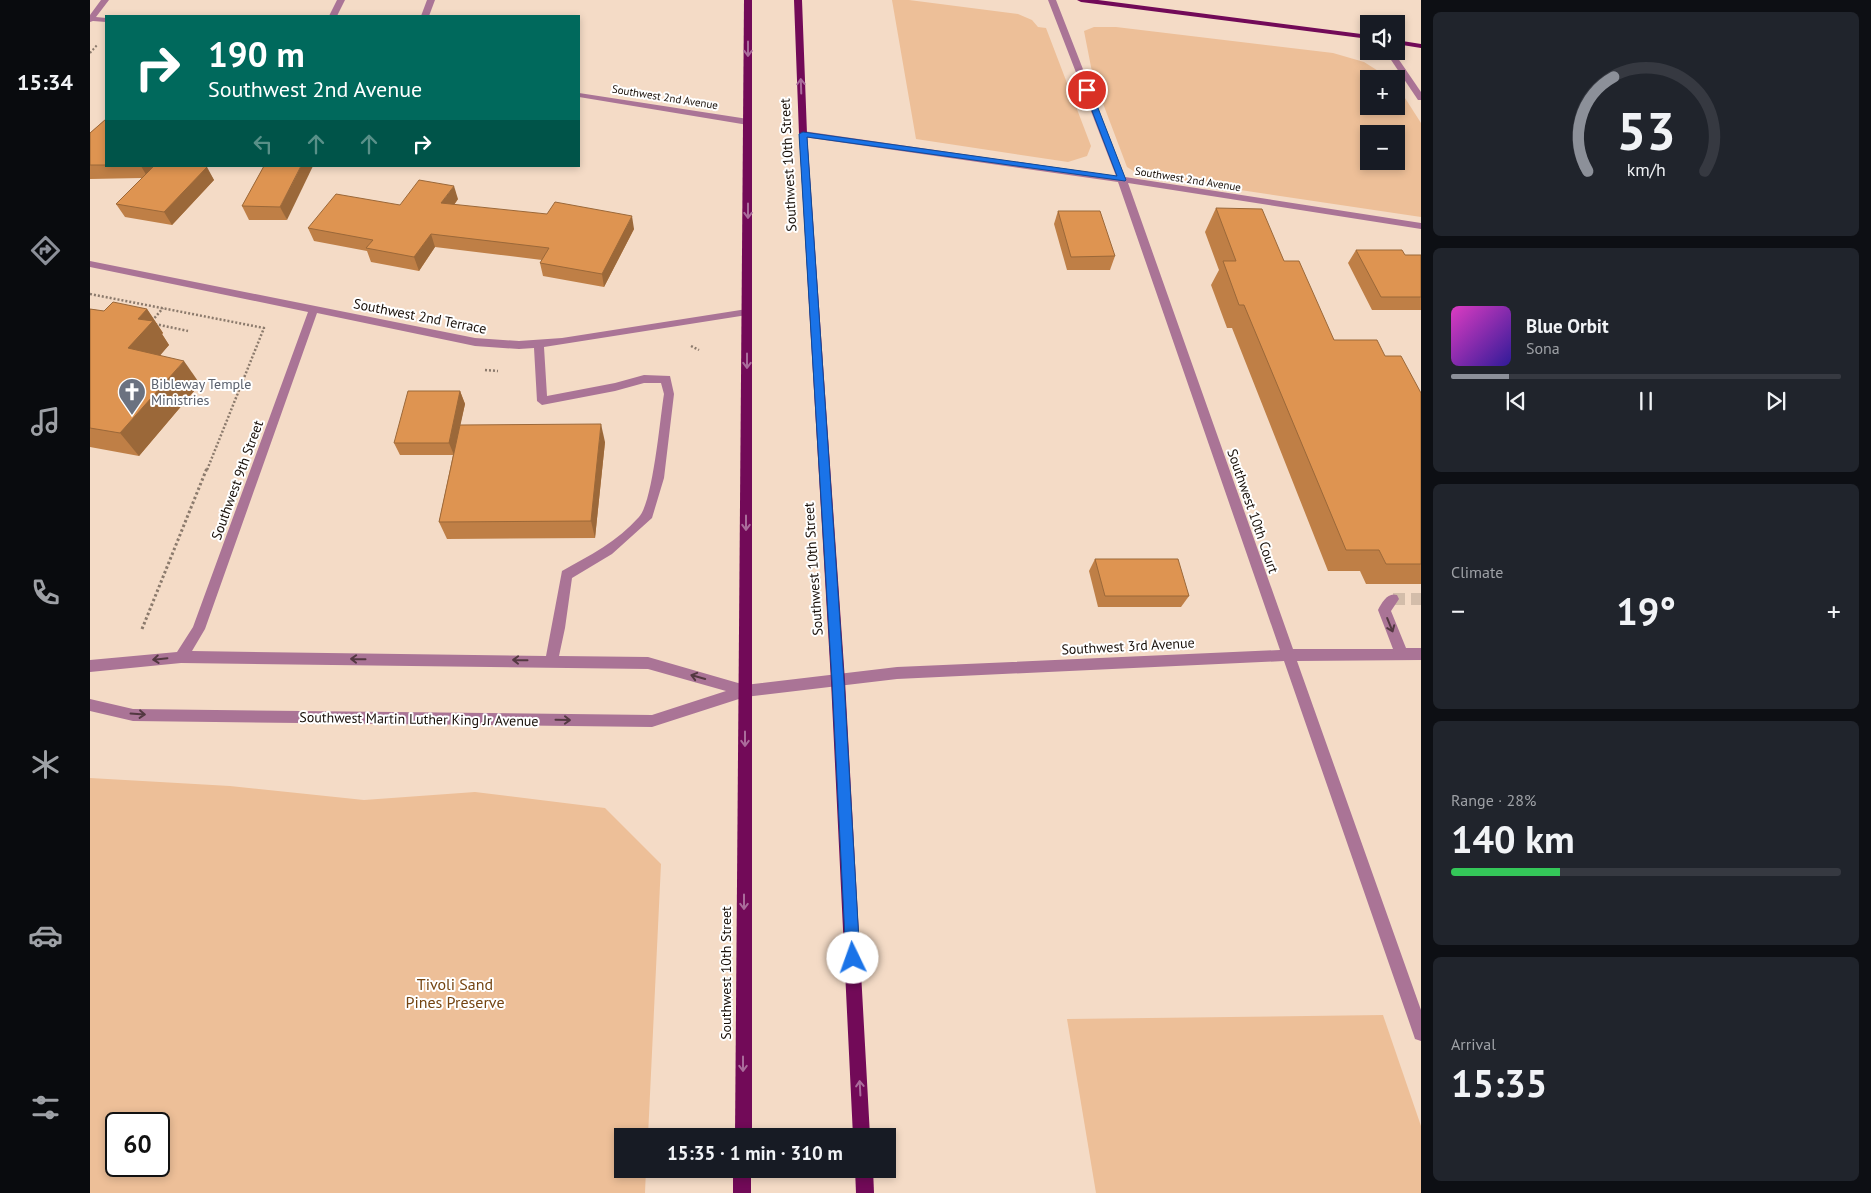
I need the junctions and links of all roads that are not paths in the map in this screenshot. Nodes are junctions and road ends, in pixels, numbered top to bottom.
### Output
1 (105, 0) edge
2 (341, 0) edge
3 (431, 0) edge
4 (748, 0) edge
5 (798, 0) edge
6 (1052, 0) edge
7 (1080, 0) edge
8 (334, 15) edge
9 (425, 15) edge
10 (91, 19) edge
11 (105, 20) edge
12 (1360, 37) edge
13 (1405, 42) edge
14 (1421, 44) edge
15 (1395, 60) edge
16 (580, 95) edge
17 (1421, 98) edge
18 (748, 122) junction
19 (803, 134) junction
20 (1122, 180) junction
21 (1421, 226) edge
22 (90, 264) edge
23 (314, 309) junction
24 (747, 312) junction
25 (539, 344) junction
26 (1393, 599) edge
27 (1402, 654) junction
28 (1421, 654) edge
29 (1287, 655) junction
30 (181, 657) junction
31 (552, 660) junction
32 (90, 666) edge
33 (838, 681) junction
34 (745, 691) junction
35 (90, 705) edge
36 (1421, 1033) edge
37 (743, 1128) edge
38 (862, 1128) edge
39 (742, 1178) edge
40 (864, 1178) edge
41 (742, 1193) edge
42 (865, 1193) edge

1 - 10 street
2 - 8 street
3 - 9 street
4 -> 18 main road, Southwest 10th Street
19 -> 5 main road, Southwest 10th Street
6 - 20 street, Southwest 10th Court
7 - 12 main road
10 - 11 street
13 - 14 main road
15 - 17 street
16 - 18 street, Southwest 2nd Avenue
18 -> 24 main road, Southwest 10th Street
19 - 20 street, Southwest 2nd Avenue
19 - 33 main road, Southwest 10th Street
20 - 21 street, Southwest 2nd Avenue
20 - 29 street, Southwest 10th Court
22 - 23 street, Southwest 2nd Terrace
23 - 25 street, Southwest 2nd Terrace
23 - 30 street, Southwest 9th Street
24 - 25 street, Southwest 2nd Terrace
24 -> 34 main road, Southwest 10th Street
25 - 31 street
26 -> 27 street
27 - 28 street, Southwest 3rd Avenue
27 - 29 street, Southwest 3rd Avenue
29 - 33 street, Southwest 3rd Avenue
29 - 36 street, Southwest 10th Court
31 -> 30 street, Southwest Martin Luther King Jr Avenue
30 -> 32 street, Southwest Martin Luther King Jr Avenue
34 -> 31 street, Southwest Martin Luther King Jr Avenue
33 - 34 street, Southwest Martin Luther King Jr Avenue
38 -> 33 main road, Southwest 10th Street
35 -> 34 street, Southwest Martin Luther King Jr Avenue
34 -> 37 main road, Southwest 10th Street
39 - 41 main road
40 - 42 main road

